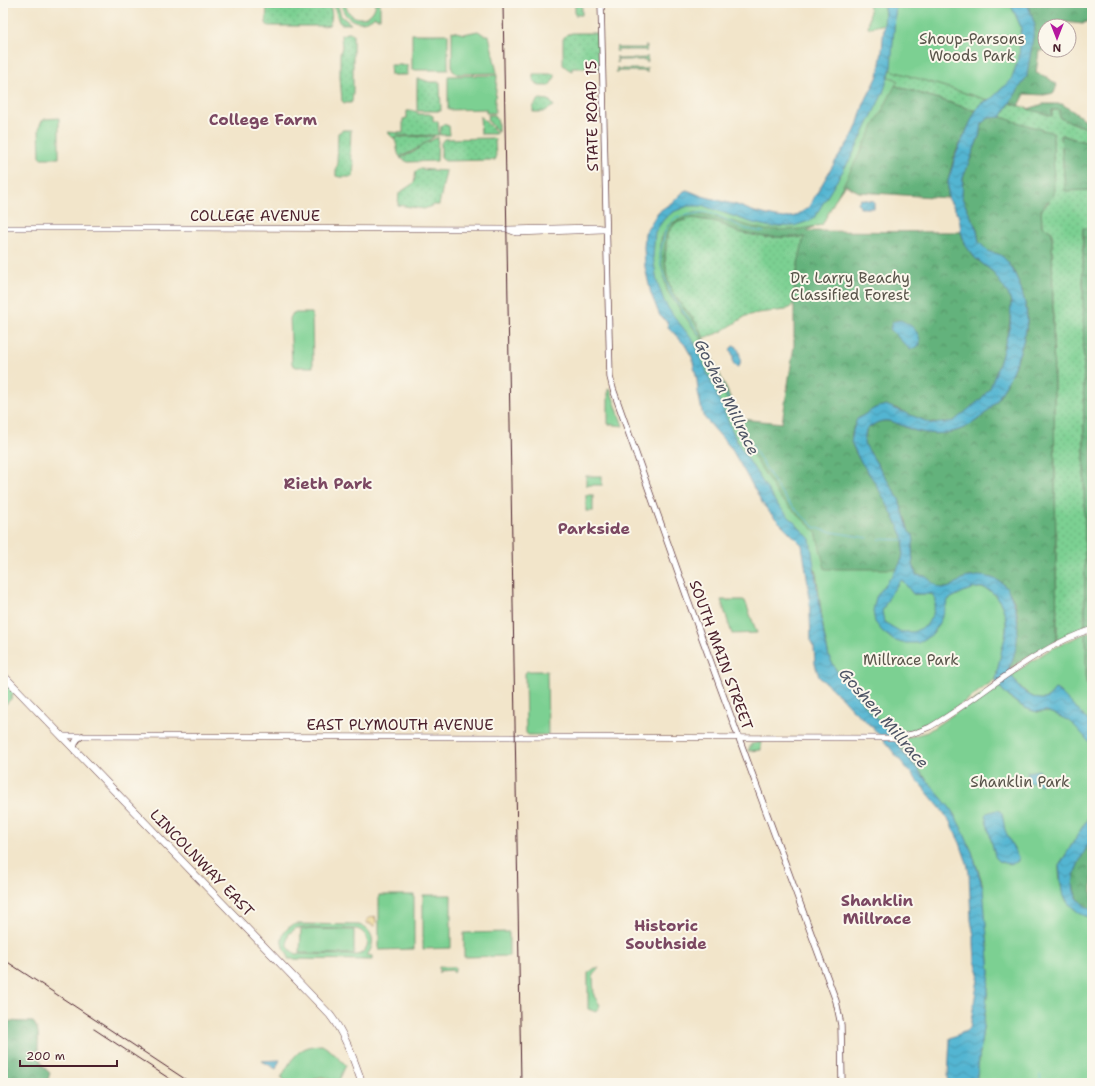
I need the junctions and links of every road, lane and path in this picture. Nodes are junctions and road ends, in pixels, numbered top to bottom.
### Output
1 (602, 3) edge
2 (3, 228) edge
3 (606, 229) junction
4 (1092, 629) edge
5 (3, 675) edge
6 (61, 736) junction
7 (82, 736) junction
8 (738, 738) junction
9 (76, 751) junction
10 (362, 1083) edge
11 (842, 1083) edge

1 - 3 main road, STATE ROAD 15
2 - 3 main road, COLLEGE AVENUE
3 - 8 main road, SOUTH MAIN STREET
4 - 8 main road, EAST PLYMOUTH AVENUE
5 - 6 highway, LINCOLNWAY EAST
6 - 7 main road, EAST PLYMOUTH AVENUE
6 - 9 highway, LINCOLNWAY EAST
7 - 8 main road, EAST PLYMOUTH AVENUE
7 - 9 main road
8 - 11 main road, SOUTH MAIN STREET
9 - 10 highway, LINCOLNWAY EAST

